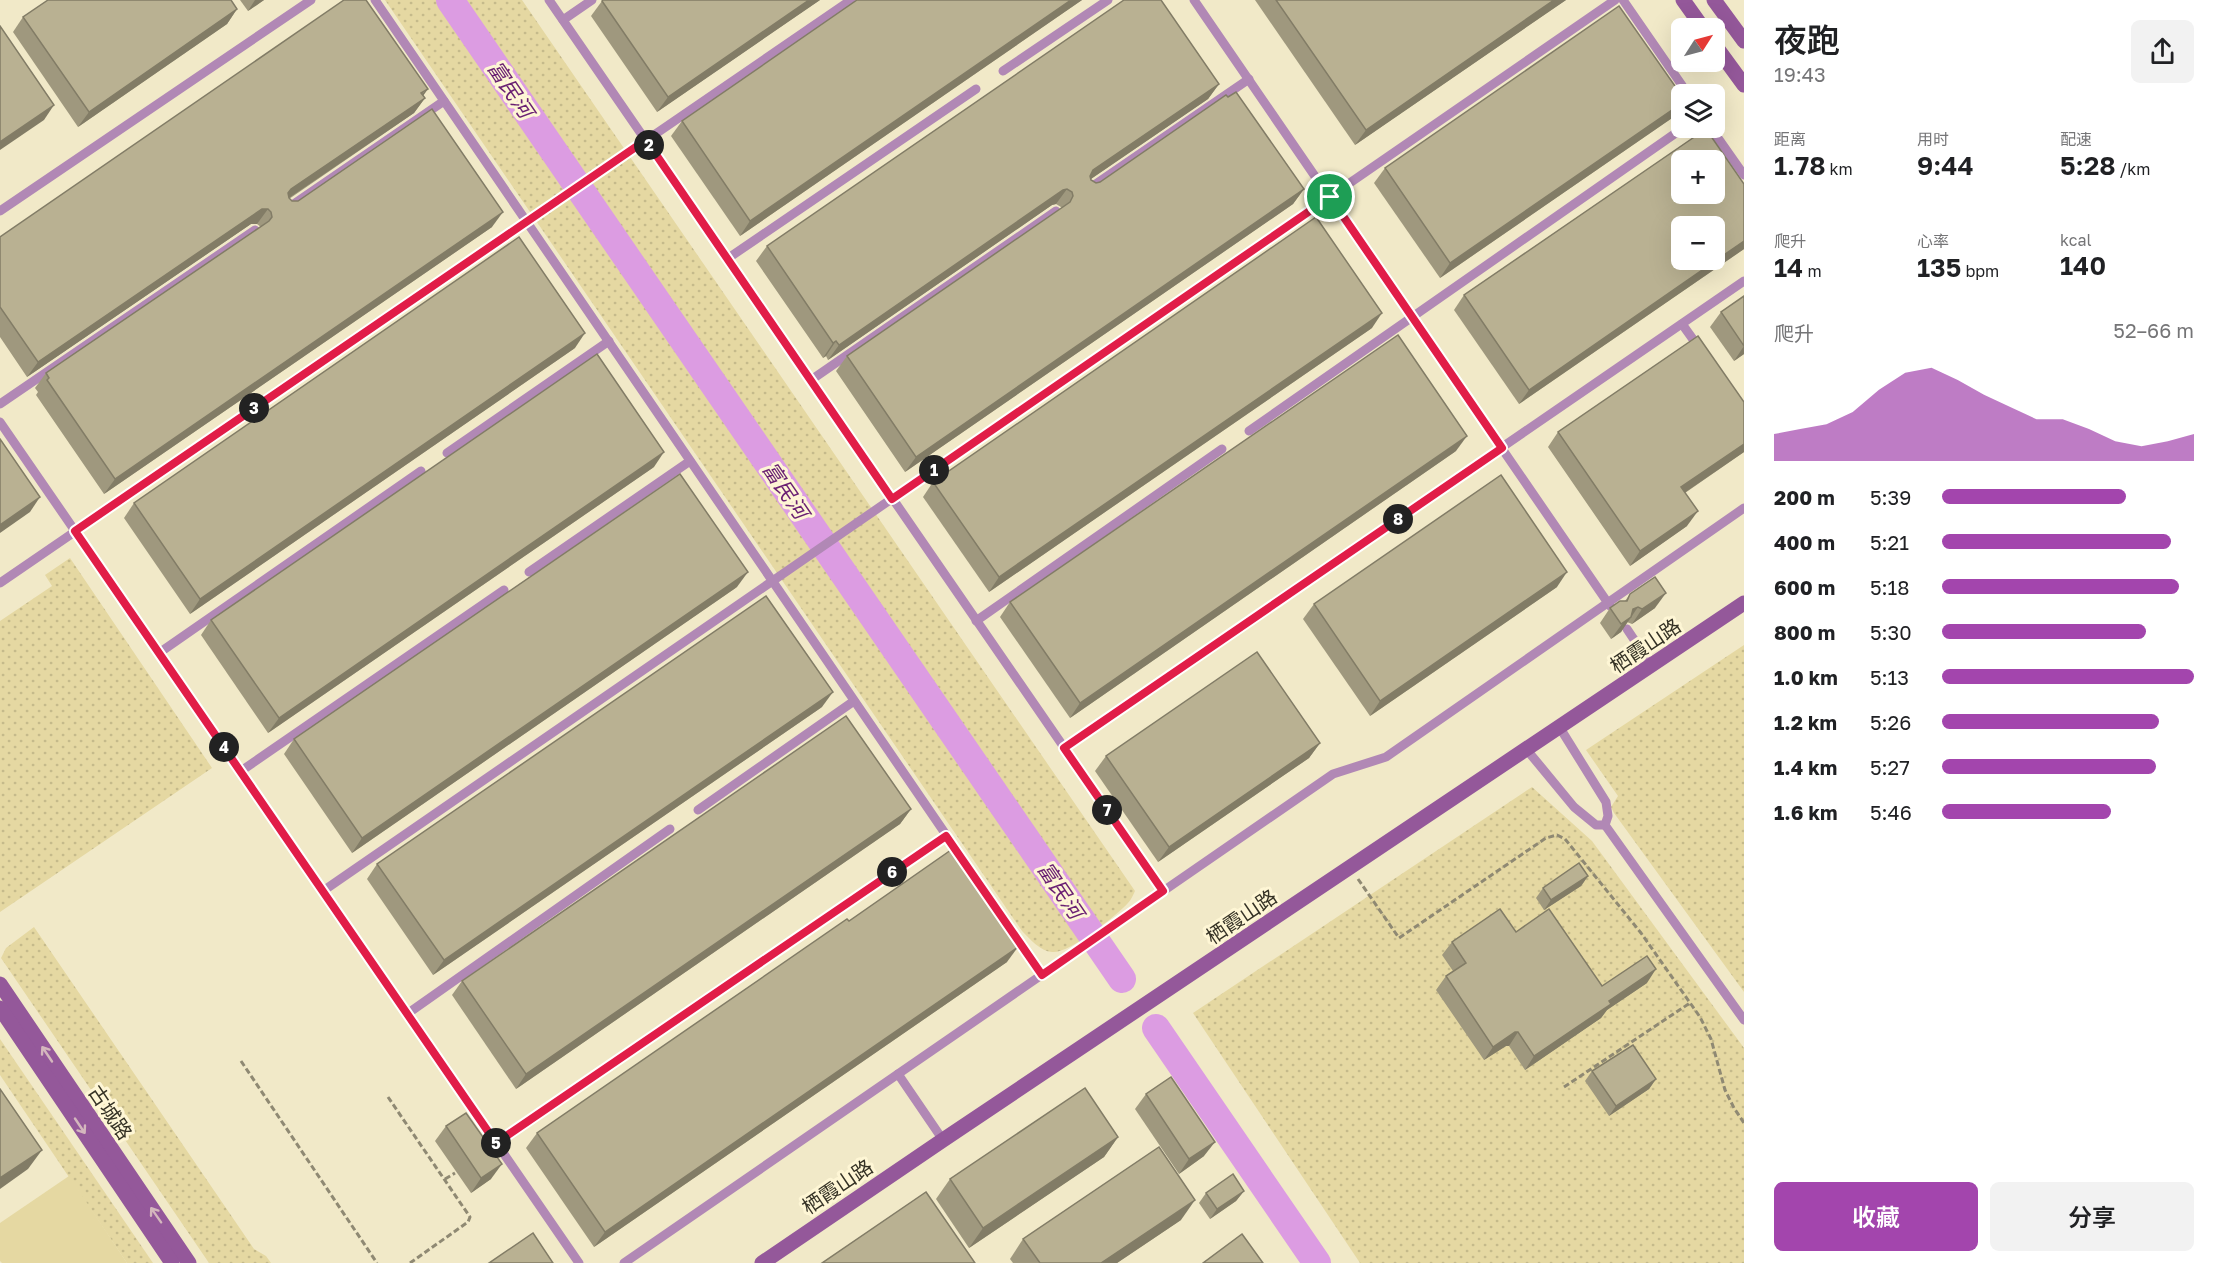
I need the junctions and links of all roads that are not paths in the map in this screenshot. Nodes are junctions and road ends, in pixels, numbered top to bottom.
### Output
1 (311, 0) edge
2 (375, 0) edge
3 (549, 0) edge
4 (592, 0) edge
5 (851, 0) edge
6 (1108, 0) edge
7 (1194, 0) edge
8 (1615, 0) edge
9 (1623, 0) edge
10 (1683, 0) edge
11 (1714, 0) edge
12 (1696, 18) edge
13 (563, 20) junction
14 (1744, 41) edge
15 (1725, 59) edge
16 (1003, 71) dead end
17 (1249, 79) junction
18 (1681, 84) edge
19 (1744, 86) edge
20 (976, 89) dead end
21 (444, 101) junction
22 (1671, 136) edge
23 (1718, 138) edge
24 (646, 140) junction
25 (1744, 175) edge
26 (1086, 191) edge
27 (1330, 197) junction
28 (284, 210) edge
29 (0, 211) edge
30 (1056, 211) edge
31 (527, 222) junction
32 (255, 230) edge
33 (727, 259) junction
34 (1744, 281) edge
35 (1412, 317) junction
36 (1682, 324) junction
37 (609, 341) junction
38 (1703, 353) edge
39 (810, 380) junction
40 (0, 404) edge
41 (0, 422) edge
42 (1249, 430) dead end
43 (1502, 448) junction
44 (1222, 449) dead end
45 (447, 453) dead end
46 (690, 461) junction
47 (421, 471) dead end
48 (892, 499) junction
49 (1744, 508) edge
50 (75, 531) junction
51 (529, 572) dead end
52 (773, 581) junction
53 (0, 583) edge
54 (504, 590) dead end
55 (1744, 603) edge
56 (1610, 606) junction
57 (976, 621) junction
58 (1627, 630) edge
59 (159, 653) junction
60 (1651, 665) junction
61 (854, 700) junction
62 (1560, 728) junction
63 (1064, 748) junction
64 (1527, 750) junction
65 (241, 771) junction
66 (698, 810) dead end
67 (1605, 825) junction
68 (670, 830) dead end
69 (946, 836) junction
70 (323, 891) junction
71 (1163, 891) junction
72 (1042, 975) junction
73 (0, 984) edge
74 (0, 1008) edge
75 (407, 1014) junction
76 (1744, 1020) edge
77 (898, 1074) junction
78 (943, 1140) junction
79 (496, 1143) junction
80 (172, 1263) edge
81 (189, 1263) edge
82 (579, 1263) edge
83 (624, 1263) edge
84 (762, 1263) edge

1 - 29 lane
2 - 21 lane
3 - 13 lane
4 - 13 lane
5 - 24 lane
6 - 16 lane
7 - 17 lane
8 - 27 lane
9 - 18 lane
10 - 12 street
11 - 14 street
13 - 24 lane
15 - 19 street
17 - 26 lane
17 - 27 lane
20 - 33 lane
21 - 28 lane
21 - 31 lane
22 - 35 lane
23 - 25 lane
24 - 31 lane
24 - 33 lane
27 - 35 lane
27 - 48 lane
30 - 39 lane
31 - 37 lane
31 - 50 lane
32 - 40 lane
33 - 39 lane
34 - 36 lane
35 - 42 lane
35 - 43 lane
36 - 38 lane
36 - 43 lane
37 - 45 lane
37 - 46 lane
39 - 48 lane
41 - 50 lane
43 - 56 lane
43 - 63 lane
44 - 57 lane
46 - 51 lane
46 - 52 lane
47 - 59 lane
48 - 52 lane
48 - 57 lane
49 - 56 lane
50 - 53 lane
50 - 59 lane
52 - 61 lane
52 - 70 lane
54 - 65 lane
55 - 60 street, 栖霞山路
56 - 71 lane
57 - 63 lane
58 - 60 lane
59 - 65 lane
60 - 62 street, 栖霞山路
61 - 66 lane
61 - 69 lane
62 - 64 street, 栖霞山路
62 - 67 lane
63 - 71 lane
64 - 67 lane
64 - 78 street, 栖霞山路
65 - 70 lane
67 - 76 lane
68 - 75 lane
69 - 72 lane
69 - 79 lane
70 - 75 lane
71 - 72 lane
72 - 77 lane
81 -> 73 street, 古城路
74 -> 80 street, 古城路
75 - 79 lane
77 - 78 lane
77 - 83 lane
78 - 84 street, 栖霞山路
79 - 82 lane

